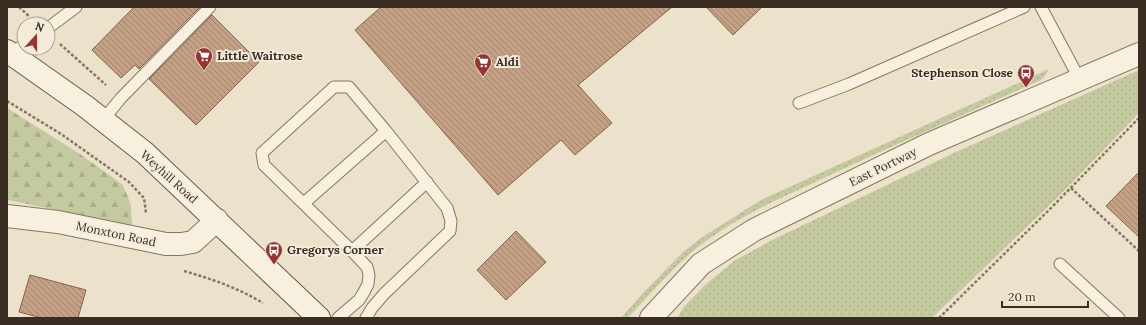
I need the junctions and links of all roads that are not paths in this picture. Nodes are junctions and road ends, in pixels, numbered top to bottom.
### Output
1 (76, 7) edge
2 (210, 7) edge
3 (1024, 7) edge
4 (1041, 7) edge
5 (56, 22) edge
6 (14, 50) edge
7 (1139, 54) edge
8 (1080, 80) junction
9 (799, 103) dead end
10 (103, 120) junction
11 (386, 131) junction
12 (426, 182) junction
13 (304, 203) junction
14 (7, 216) edge
15 (217, 220) junction
16 (352, 251) junction
17 (1060, 264) dead end
18 (319, 318) edge
19 (338, 318) edge
20 (366, 318) edge
21 (651, 318) edge
22 (1118, 318) edge

1 - 5 lane
2 - 10 lane
3 - 9 lane
4 - 8 lane
6 - 10 street, Weyhill Road
7 - 8 street, East Portway
8 - 21 street, East Portway
10 - 15 street, Weyhill Road
11 - 12 lane
11 - 13 lane
11 - 13 lane
12 - 16 lane
12 - 20 lane
13 - 16 lane
14 - 15 street, Monxton Road
15 - 18 street, Weyhill Road
16 - 19 lane
17 - 22 lane

